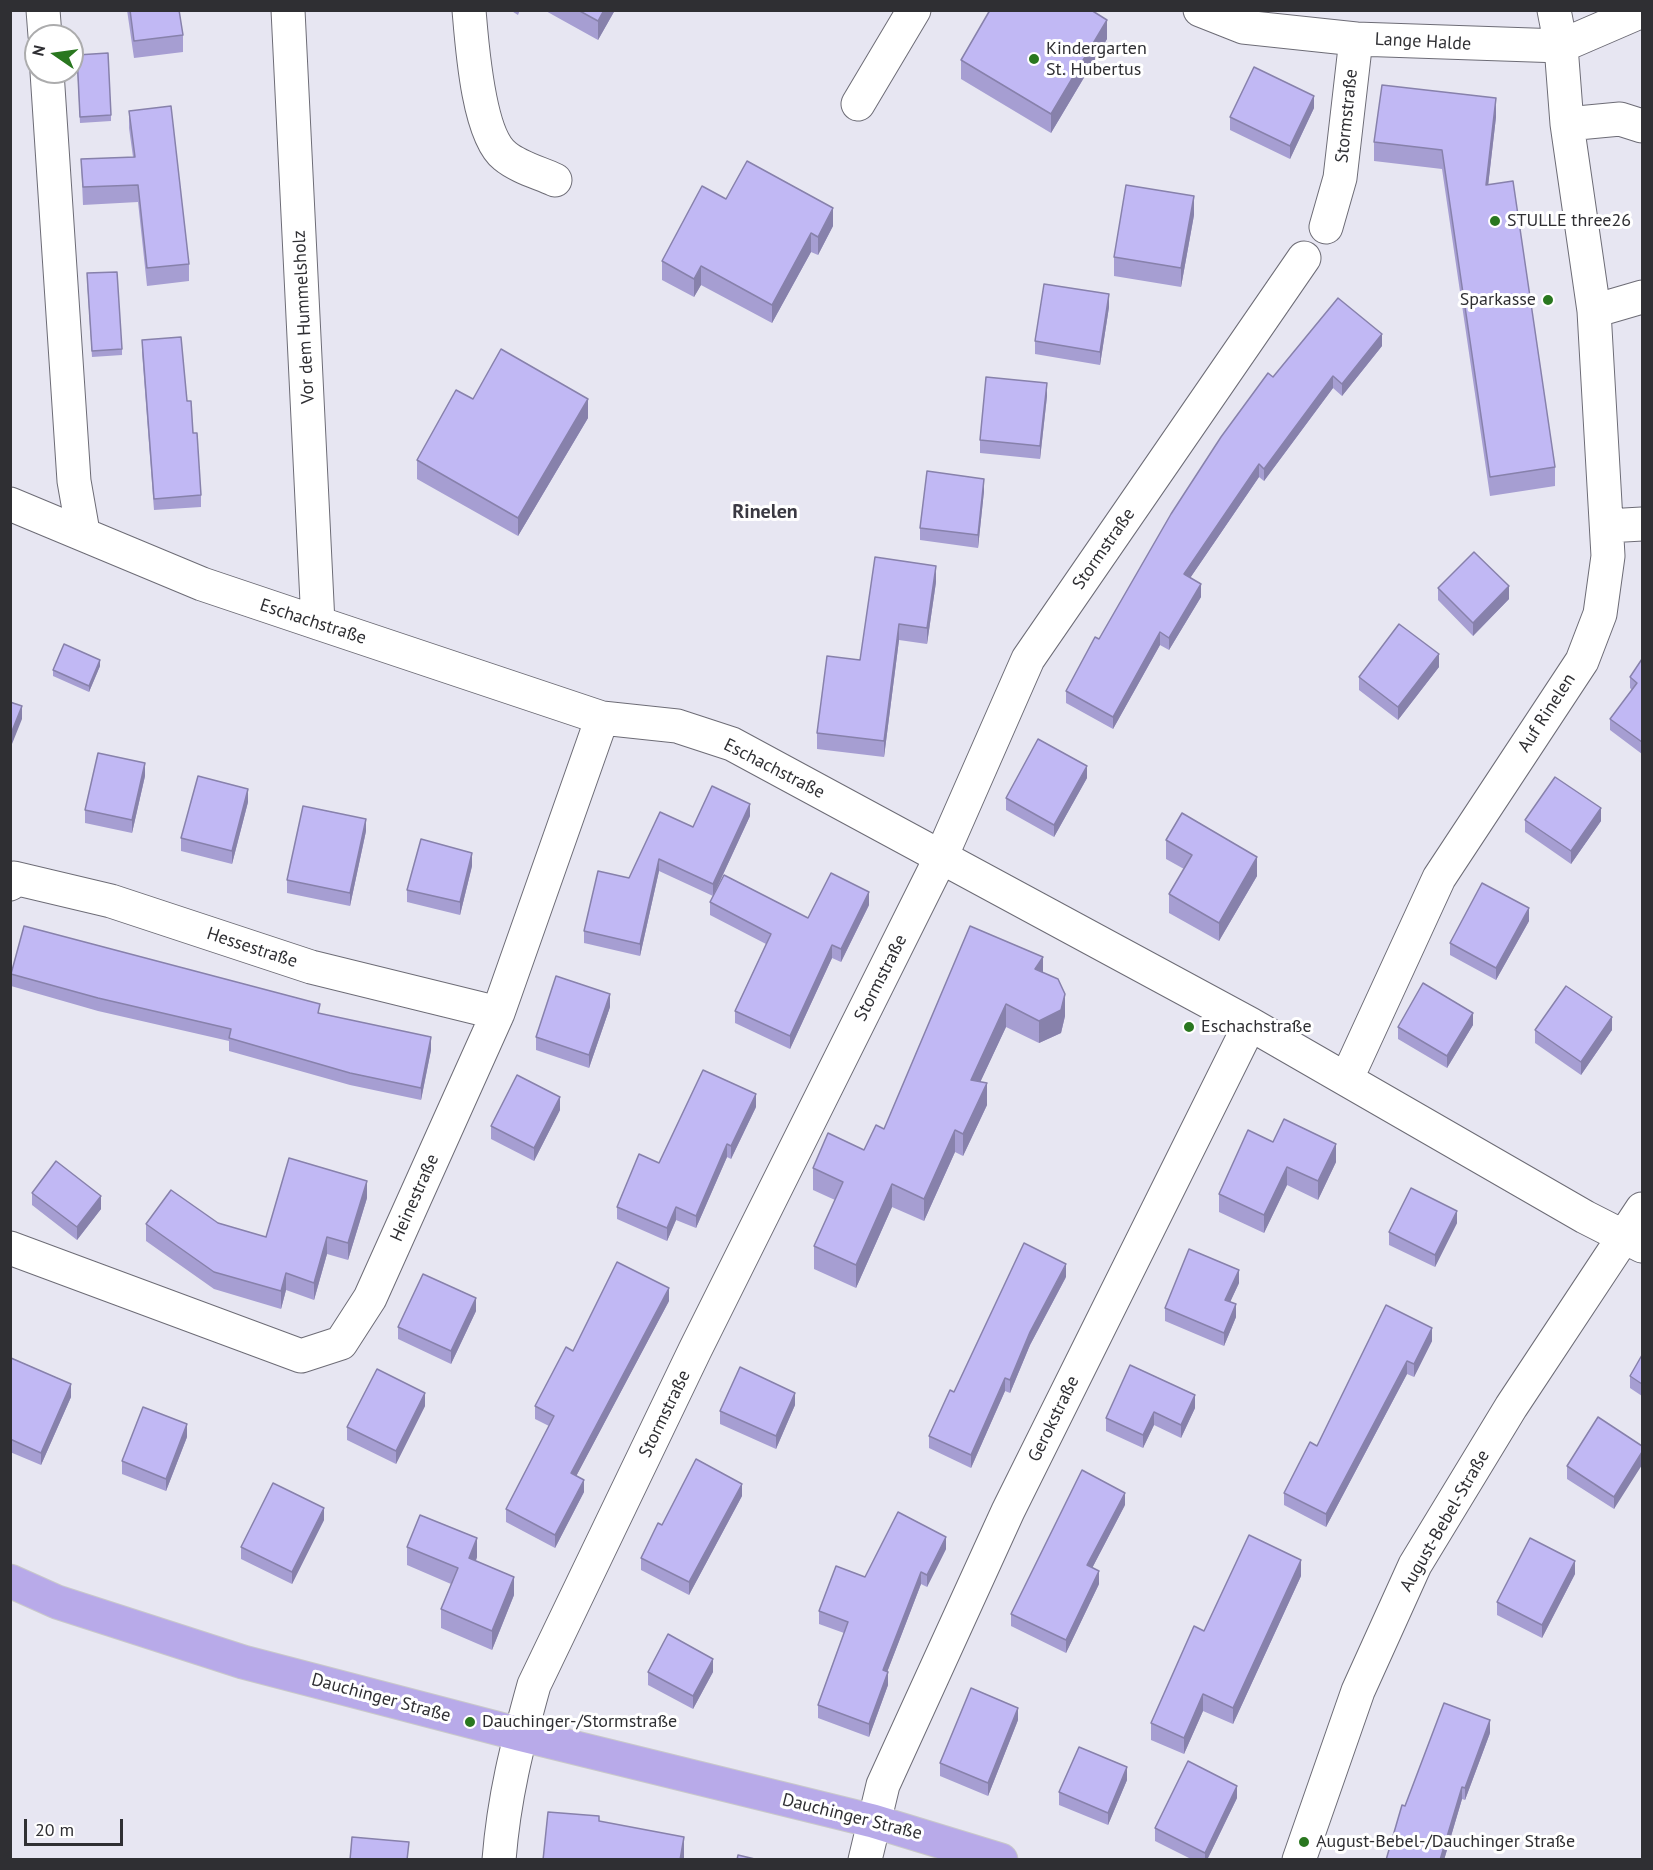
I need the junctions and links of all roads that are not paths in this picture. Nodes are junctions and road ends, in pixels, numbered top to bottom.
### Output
1 (288, 10) edge
2 (470, 10) edge
3 (914, 10) edge
4 (1200, 10) edge
5 (1554, 10) edge
6 (1642, 11) edge
7 (1243, 19) edge
8 (1356, 39) junction
9 (1561, 46) junction
10 (48, 84) edge
11 (858, 104) dead end
12 (1568, 124) junction
13 (1642, 126) edge
14 (555, 180) dead end
15 (1326, 227) dead end
16 (1304, 258) dead end
17 (1642, 297) edge
18 (1594, 311) junction
19 (10, 504) edge
20 (1642, 524) edge
21 (1607, 526) junction
22 (83, 532) junction
23 (318, 623) junction
24 (602, 718) junction
25 (941, 857) junction
26 (10, 884) edge
27 (498, 1013) junction
28 (1250, 1024) junction
29 (1347, 1078) junction
30 (1642, 1209) edge
31 (1633, 1241) edge
32 (10, 1248) edge
33 (10, 1581) edge
34 (519, 1734) junction
35 (873, 1821) junction
36 (499, 1860) edge
37 (865, 1860) edge
38 (1001, 1860) edge
39 (1299, 1860) edge

1 - 23 street, Vor dem Hummelsholz
2 - 14 street
3 - 11 street
4 - 7 street, Lange Halde
5 - 9 street, Auf Rinelen
6 - 9 street, Lange Halde
7 - 8 street, Lange Halde
8 - 9 street, Lange Halde
8 - 15 street, Stormstraße
9 - 12 street, Auf Rinelen
10 - 22 street
12 - 13 street
12 - 18 street, Auf Rinelen
16 - 25 street, Stormstraße
17 - 18 street
18 - 21 street, Auf Rinelen
19 - 22 street, Eschachstraße
20 - 21 street
21 - 29 street, Auf Rinelen
22 - 23 street, Eschachstraße
23 - 24 street, Eschachstraße
24 - 25 street, Eschachstraße
24 - 27 street, Heinestraße
25 - 28 street, Eschachstraße
25 - 34 street, Stormstraße
26 - 27 street, Hessestraße
27 - 32 street, Heinestraße
28 - 29 street, Eschachstraße
28 - 35 street, Gerokstraße
29 - 31 street, Eschachstraße
30 - 31 street, August-Bebel-Straße
31 - 39 street, August-Bebel-Straße
33 - 34 main road, Dauchinger Straße
34 - 35 main road, Dauchinger Straße
34 - 36 street, Stormstraße
35 - 37 street, Gerokstraße
35 - 38 main road, Dauchinger Straße

